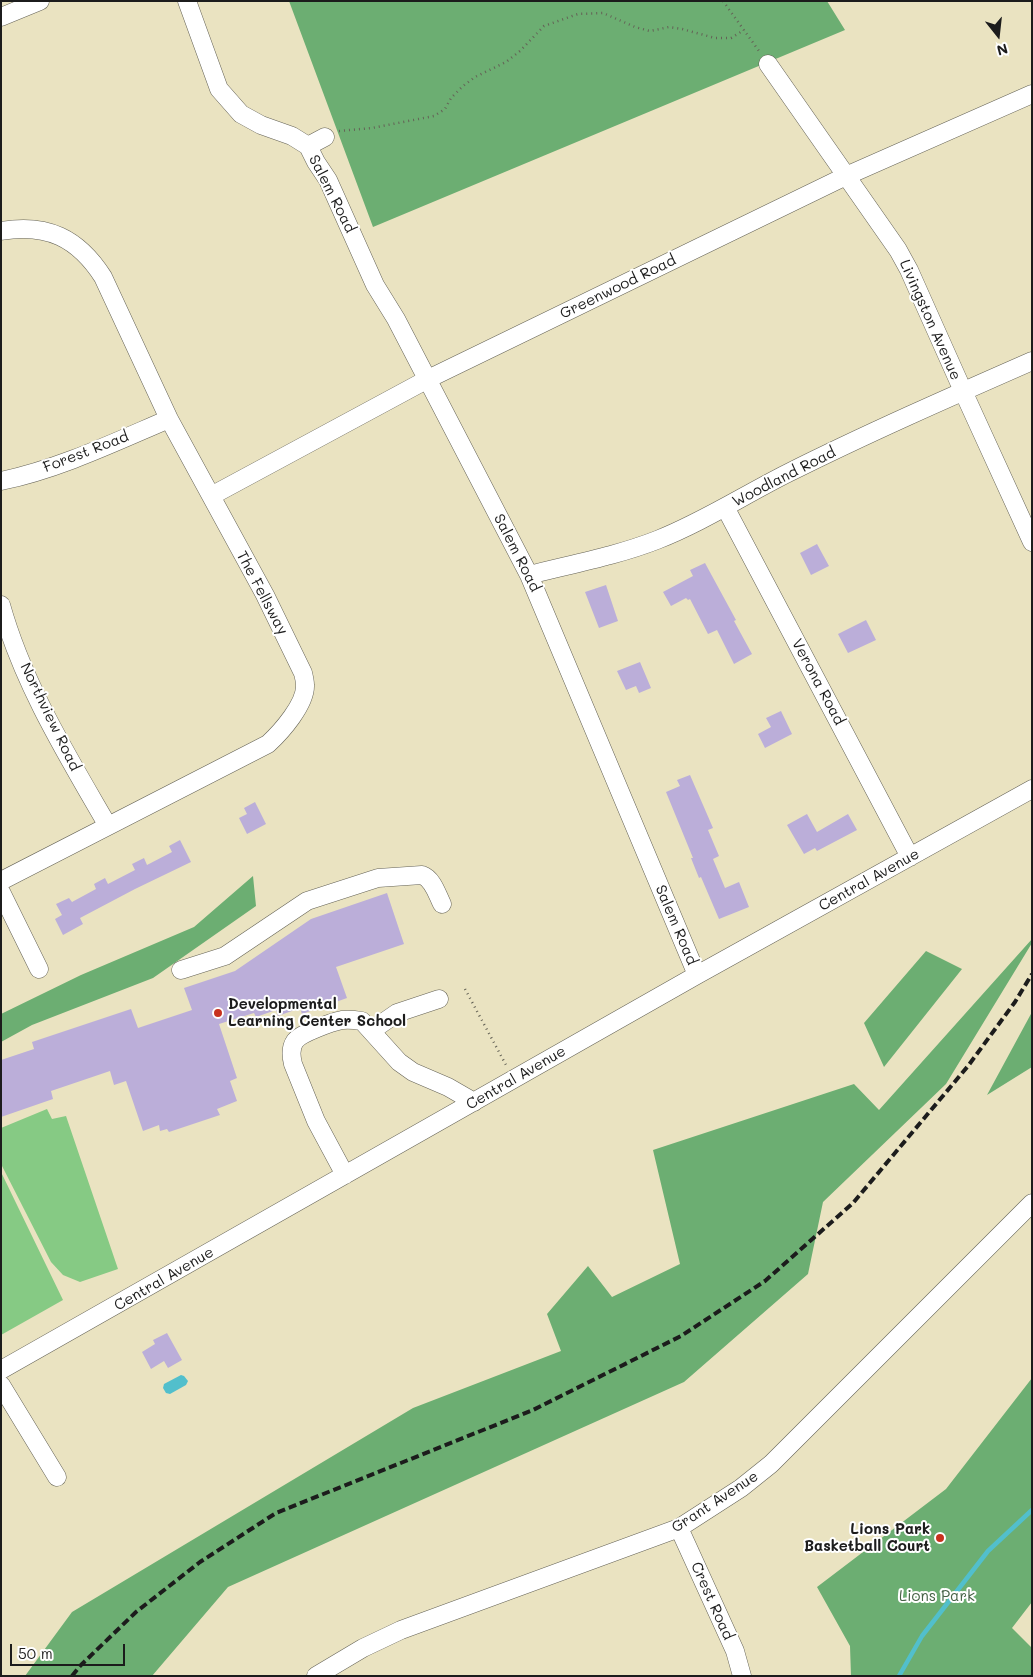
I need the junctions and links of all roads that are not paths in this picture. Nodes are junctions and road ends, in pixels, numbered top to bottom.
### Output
1 (40, 1) edge
2 (187, 1) edge
3 (1, 17) edge
4 (768, 64) road end
5 (1032, 94) edge
6 (325, 137) road end
7 (308, 146) junction
8 (846, 176) junction
9 (1, 231) edge
10 (1032, 361) edge
11 (428, 379) junction
12 (962, 391) junction
13 (169, 419) junction
14 (1, 481) edge
15 (211, 496) junction
16 (725, 508) junction
17 (1032, 542) edge
18 (529, 574) junction
19 (1, 605) edge
20 (1032, 789) edge
21 (108, 826) junction
22 (910, 857) junction
23 (1, 881) edge
24 (1, 892) edge
25 (442, 904) dead end
26 (40, 969) dead end
27 (181, 970) dead end
28 (697, 975) junction
29 (439, 999) dead end
30 (372, 1030) junction
31 (474, 1102) junction
32 (345, 1176) junction
33 (1032, 1203) edge
34 (1, 1370) edge
35 (1, 1385) edge
36 (57, 1477) dead end
37 (679, 1528) junction
38 (316, 1676) edge
39 (742, 1676) edge

1 - 3 street
2 - 7 street
4 - 8 street, Livingston Avenue
5 - 8 street, Greenwood Road
6 - 7 street
7 - 11 street, Salem Road
8 - 11 street, Greenwood Road
8 - 12 street, Livingston Avenue
9 - 13 street, The Fellsway
10 - 12 street, Woodland Road
11 - 15 street, Greenwood Road
11 - 18 street, Salem Road
12 - 16 street, Woodland Road
12 - 17 street, Livingston Avenue
13 - 14 street, Forest Road
13 - 15 street, The Fellsway
15 - 21 street, The Fellsway
16 - 18 street, Woodland Road
16 - 22 street, Verona Road
18 - 28 street, Salem Road
19 - 21 street, Northview Road
20 - 22 street, Central Avenue
21 - 23 street, The Fellsway
22 - 28 street, Central Avenue
24 - 26 street
25 - 27 street
28 - 31 street, Central Avenue
29 - 30 street
30 - 31 street
30 - 32 street
31 - 32 street, Central Avenue
32 - 34 street, Central Avenue
33 - 37 street, Grant Avenue
35 - 36 street
37 - 38 street, Grant Avenue
37 - 39 street, Crest Road

